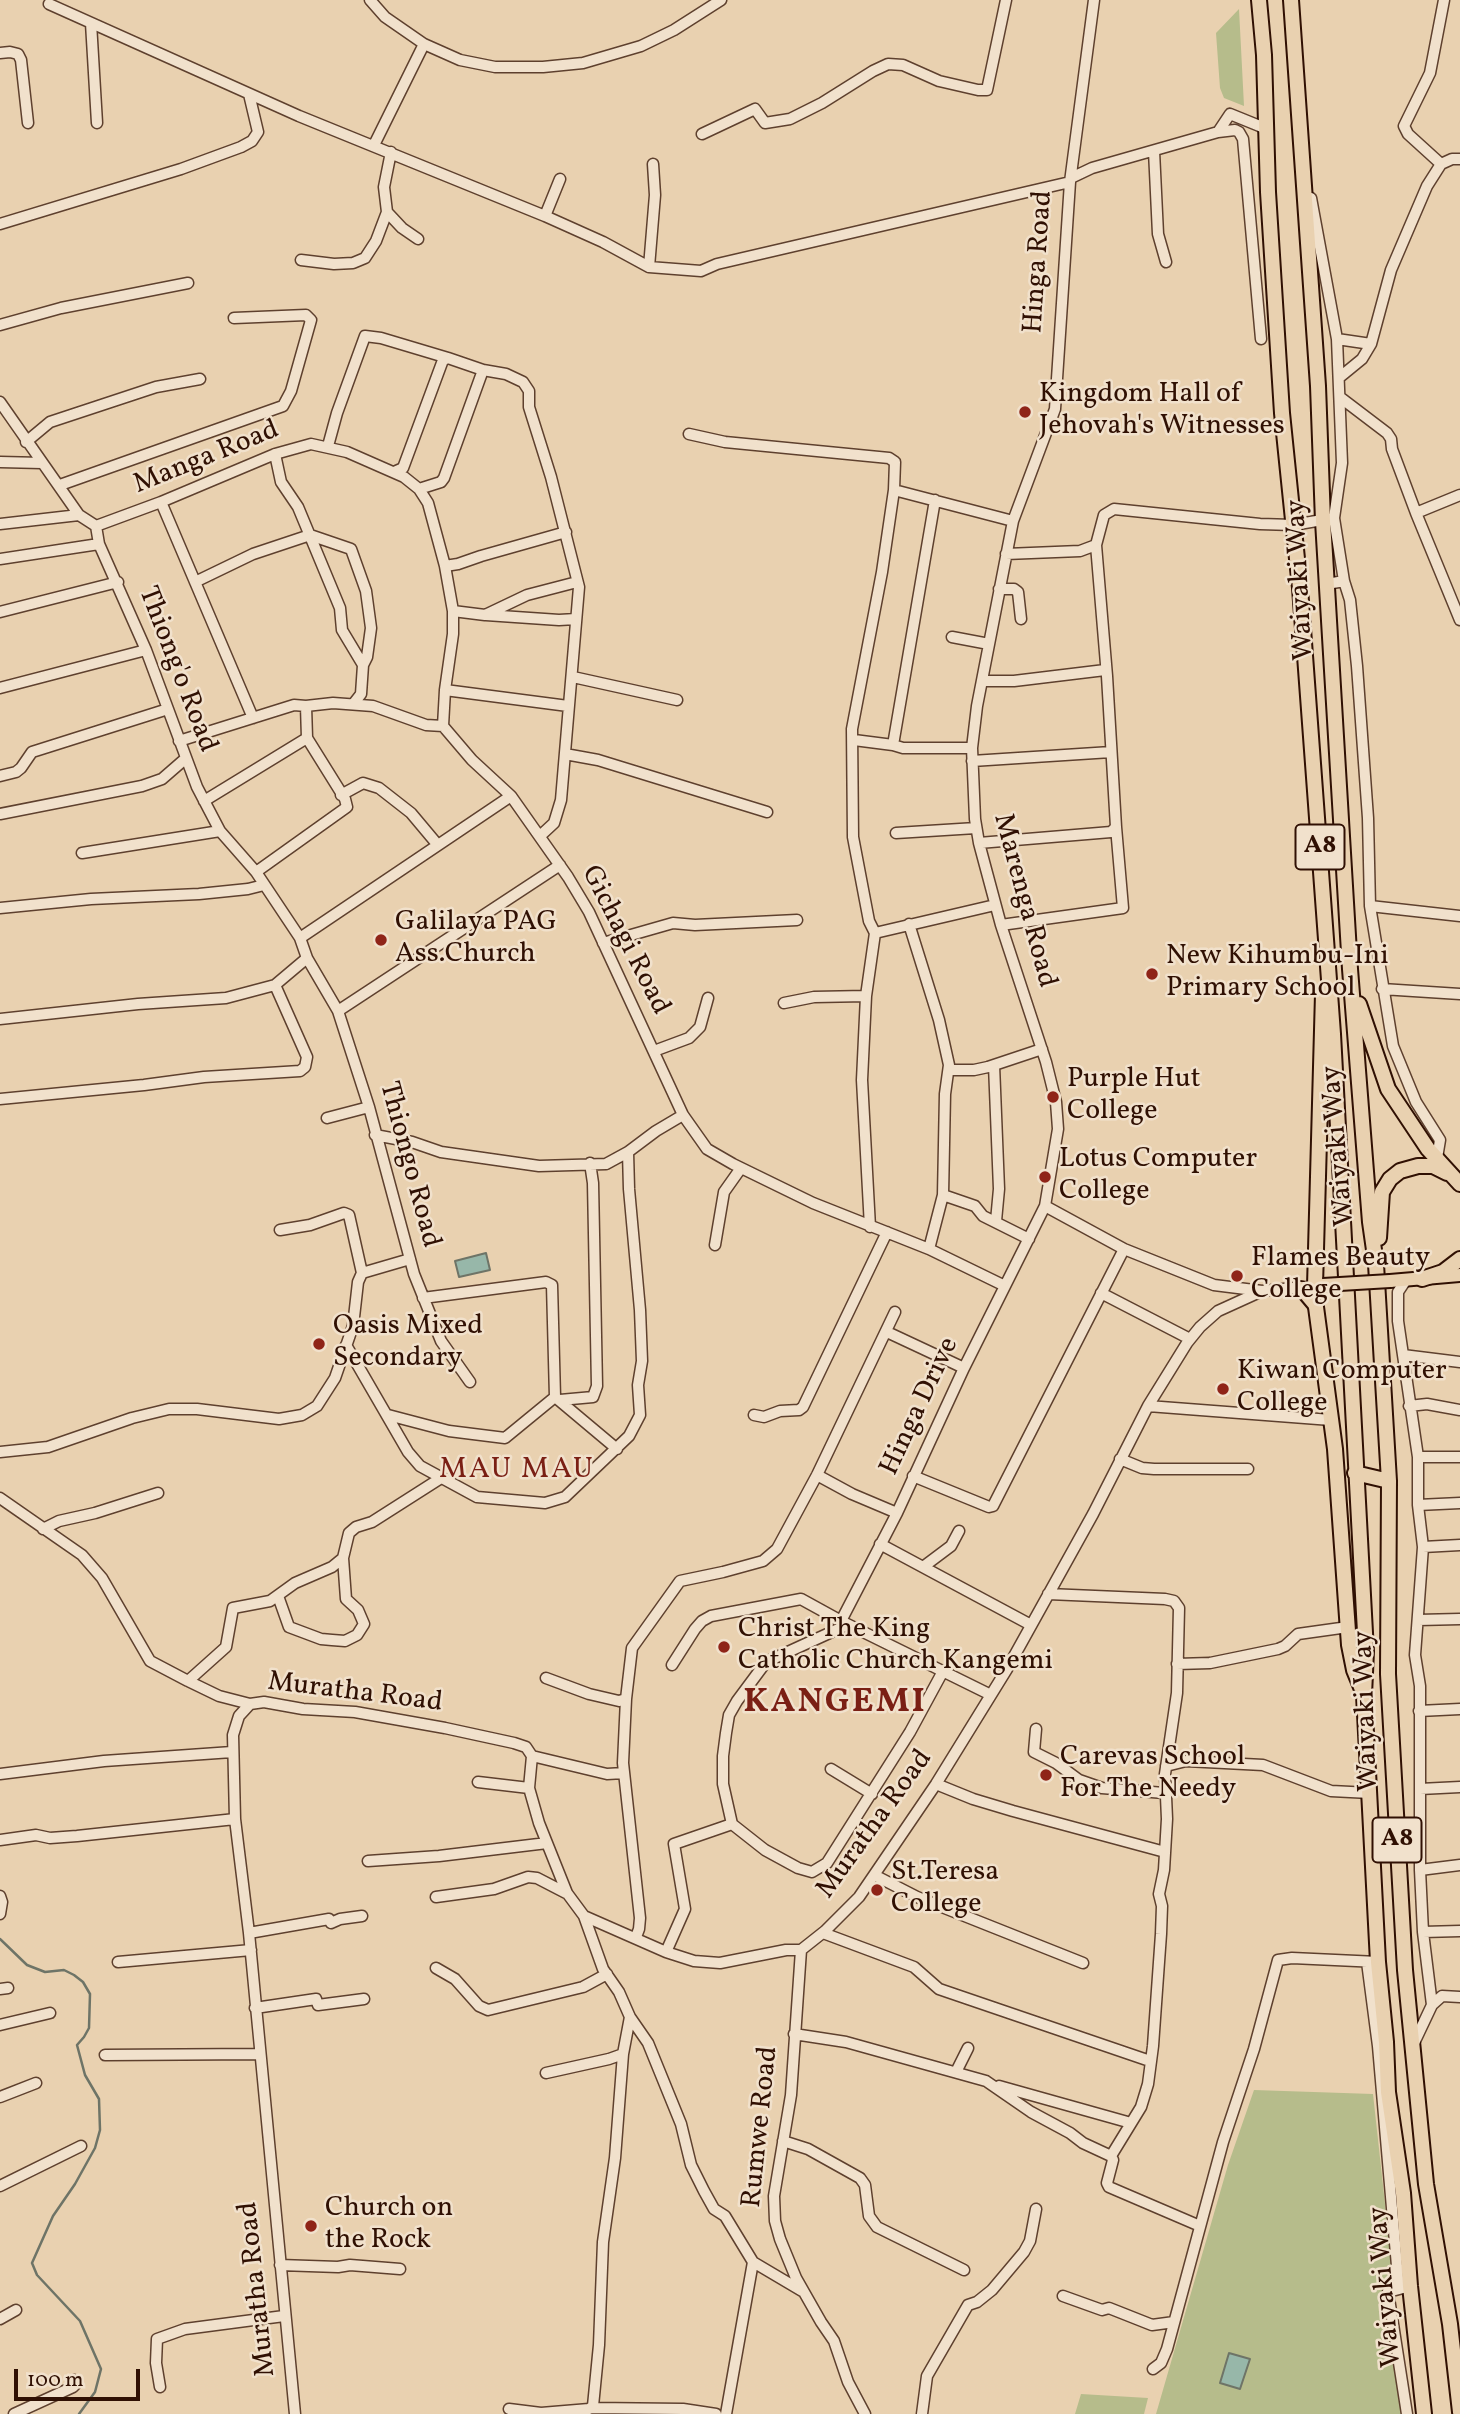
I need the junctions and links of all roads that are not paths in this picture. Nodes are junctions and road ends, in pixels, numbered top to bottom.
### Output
1 (370, 0) edge
2 (721, 0) edge
3 (1006, 0) edge
4 (1094, 0) edge
5 (1259, 0) edge
6 (1291, 0) edge
7 (1444, 0) edge
8 (49, 4) dead end
9 (92, 23) junction
10 (424, 44) junction
11 (0, 53) edge
12 (249, 94) junction
13 (28, 123) dead end
14 (97, 123) dead end
15 (1267, 129) junction
16 (1219, 132) junction
17 (1239, 132) junction
18 (702, 134) dead end
19 (374, 145) junction
20 (1154, 151) junction
21 (391, 152) junction
22 (1460, 159) edge
23 (1304, 161) junction
24 (653, 164) dead end
25 (1441, 164) junction
26 (560, 179) dead end
27 (1070, 180) junction
28 (387, 212) junction
29 (545, 216) junction
30 (0, 224) edge
31 (418, 239) dead end
32 (301, 260) dead end
33 (1166, 262) dead end
34 (649, 267) junction
35 (188, 283) dead end
36 (234, 318) dead end
37 (0, 326) edge
38 (1261, 338) dead end
39 (1337, 338) junction
40 (1371, 344) junction
41 (448, 358) junction
42 (483, 370) junction
43 (1340, 377) junction
44 (200, 379) dead end
45 (1341, 398) junction
46 (0, 402) edge
47 (690, 434) dead end
48 (26, 442) junction
49 (328, 446) junction
50 (275, 454) junction
51 (0, 462) edge
52 (42, 463) junction
53 (394, 472) junction
54 (60, 485) junction
55 (419, 489) junction
56 (894, 490) junction
57 (1460, 495) edge
58 (935, 500) junction
59 (161, 502) junction
60 (1416, 513) junction
61 (79, 515) junction
62 (1328, 519) junction
63 (1013, 522) junction
64 (0, 524) edge
65 (1293, 525) junction
66 (96, 526) junction
67 (566, 532) junction
68 (310, 535) junction
69 (99, 544) junction
70 (1096, 545) junction
71 (1006, 554) junction
72 (0, 559) edge
73 (445, 566) junction
74 (118, 582) junction
75 (195, 582) junction
76 (577, 582) junction
77 (1344, 582) junction
78 (1326, 583) junction
79 (999, 589) junction
80 (453, 611) junction
81 (0, 612) edge
82 (485, 615) junction
83 (576, 619) junction
84 (1021, 619) dead end
85 (1460, 620) edge
86 (952, 637) dead end
87 (989, 644) junction
88 (146, 650) junction
89 (363, 665) junction
90 (1105, 670) junction
91 (573, 677) junction
92 (982, 681) junction
93 (0, 688) edge
94 (445, 690) junction
95 (677, 701) dead end
96 (354, 704) junction
97 (306, 706) junction
98 (568, 706) junction
99 (168, 709) junction
100 (253, 718) junction
101 (443, 726) junction
102 (307, 737) junction
103 (854, 740) junction
104 (180, 741) junction
105 (892, 745) junction
106 (972, 748) junction
107 (1111, 752) junction
108 (565, 754) junction
109 (185, 759) junction
110 (972, 761) junction
111 (0, 776) edge
112 (1340, 790) junction
113 (1316, 791) junction
114 (341, 795) junction
115 (511, 796) junction
116 (204, 801) junction
117 (767, 811) dead end
118 (0, 814) edge
119 (1116, 827) junction
120 (976, 828) junction
121 (220, 831) junction
122 (897, 833) dead end
123 (540, 836) junction
124 (979, 843) junction
125 (438, 844) junction
126 (82, 853) dead end
127 (560, 865) junction
128 (256, 872) junction
129 (264, 885) junction
130 (995, 905) junction
131 (1370, 906) junction
132 (0, 908) edge
133 (1460, 916) edge
134 (797, 920) dead end
135 (909, 924) junction
136 (1001, 925) junction
137 (1324, 927) junction
138 (875, 933) junction
139 (300, 938) junction
140 (603, 943) junction
141 (307, 958) junction
142 (1350, 969) junction
143 (275, 985) junction
144 (1382, 989) junction
145 (1460, 994) edge
146 (866, 996) junction
147 (708, 998) dead end
148 (784, 1003) dead end
149 (338, 1011) junction
150 (0, 1019) edge
151 (1042, 1049) junction
152 (654, 1051) junction
153 (994, 1065) junction
154 (949, 1070) junction
155 (0, 1099) edge
156 (369, 1107) junction
157 (683, 1115) junction
158 (327, 1118) dead end
159 (375, 1135) junction
160 (628, 1152) junction
161 (1437, 1158) junction
162 (590, 1163) junction
163 (741, 1168) junction
164 (1457, 1181) edge
165 (1341, 1185) junction
166 (943, 1195) junction
167 (1368, 1198) junction
168 (1045, 1206) junction
169 (996, 1221) junction
170 (870, 1227) junction
171 (280, 1230) dead end
172 (887, 1232) junction
173 (1029, 1239) junction
174 (715, 1245) dead end
175 (929, 1249) junction
176 (1124, 1249) junction
177 (410, 1259) junction
178 (1460, 1259) edge
179 (1376, 1264) junction
180 (362, 1273) junction
181 (1460, 1275) edge
182 (1406, 1279) junction
183 (1422, 1279) junction
184 (1005, 1286) junction
185 (1319, 1286) junction
186 (1300, 1288) junction
187 (1262, 1291) junction
188 (1101, 1293) junction
189 (423, 1298) junction
190 (1316, 1307) junction
191 (895, 1312) dead end
192 (887, 1332) junction
193 (1190, 1339) junction
194 (346, 1345) junction
195 (1403, 1355) junction
196 (1460, 1362) edge
197 (964, 1368) junction
198 (470, 1382) dead end
199 (557, 1399) junction
200 (1148, 1406) junction
201 (1409, 1406) junction
202 (1460, 1410) edge
203 (388, 1415) junction
204 (754, 1415) dead end
205 (1331, 1420) junction
206 (617, 1449) junction
207 (0, 1452) edge
208 (1418, 1457) junction
209 (1460, 1457) edge
210 (1120, 1459) junction
211 (1248, 1469) dead end
212 (1355, 1473) junction
213 (817, 1475) junction
214 (914, 1476) junction
215 (441, 1478) junction
216 (1389, 1481) junction
217 (158, 1493) dead end
218 (0, 1498) edge
219 (1460, 1503) edge
220 (1418, 1505) junction
221 (897, 1513) junction
222 (43, 1529) junction
223 (959, 1531) dead end
224 (880, 1544) junction
225 (1460, 1545) edge
226 (1423, 1547) junction
227 (343, 1558) junction
228 (923, 1567) junction
229 (1048, 1594) junction
230 (278, 1596) junction
231 (1460, 1619) edge
232 (1418, 1620) junction
233 (844, 1623) junction
234 (1031, 1625) junction
235 (1348, 1627) junction
236 (1177, 1664) junction
237 (672, 1665) dead end
238 (942, 1673) junction
239 (546, 1678) dead end
240 (188, 1681) junction
241 (991, 1695) junction
242 (1364, 1695) junction
243 (626, 1699) junction
244 (250, 1704) junction
245 (1460, 1709) edge
246 (1419, 1711) junction
247 (1036, 1728) dead end
248 (232, 1752) junction
249 (532, 1756) junction
250 (1166, 1766) junction
251 (831, 1769) dead end
252 (624, 1773) junction
253 (0, 1774) edge
254 (478, 1782) dead end
255 (936, 1784) junction
256 (1460, 1787) edge
257 (529, 1788) junction
258 (1420, 1789) junction
259 (1370, 1793) junction
260 (872, 1794) junction
261 (1164, 1794) junction
262 (235, 1819) junction
263 (732, 1824) junction
264 (0, 1840) edge
265 (547, 1843) junction
266 (1165, 1852) junction
267 (368, 1861) dead end
268 (1460, 1865) edge
269 (1420, 1870) junction
270 (874, 1875) junction
271 (566, 1893) junction
272 (0, 1896) edge
273 (436, 1897) dead end
274 (1, 1914) edge
275 (362, 1916) dead end
276 (584, 1916) junction
277 (1460, 1931) edge
278 (1423, 1932) junction
279 (249, 1933) junction
280 (823, 1933) junction
281 (636, 1937) junction
282 (251, 1950) junction
283 (801, 1950) junction
284 (666, 1952) junction
285 (118, 1962) dead end
286 (1373, 1962) junction
287 (1083, 1963) dead end
288 (436, 1968) dead end
289 (607, 1974) junction
290 (1460, 1997) edge
291 (364, 1999) dead end
292 (1432, 2005) junction
293 (256, 2008) junction
294 (50, 2014) dead end
295 (630, 2017) junction
296 (0, 2025) edge
297 (794, 2034) junction
298 (1414, 2043) junction
299 (968, 2048) dead end
300 (260, 2054) junction
301 (623, 2054) junction
302 (105, 2055) dead end
303 (1150, 2061) junction
304 (956, 2072) junction
305 (546, 2073) dead end
306 (36, 2083) dead end
307 (992, 2084) junction
308 (0, 2097) edge
309 (1131, 2123) junction
310 (783, 2141) junction
311 (81, 2146) dead end
312 (1111, 2156) junction
313 (0, 2186) edge
314 (1036, 2208) dead end
315 (1200, 2226) junction
316 (753, 2262) junction
317 (280, 2265) junction
318 (400, 2269) dead end
319 (964, 2270) dead end
320 (1405, 2288) junction
321 (802, 2291) junction
322 (1063, 2296) dead end
323 (16, 2310) dead end
324 (284, 2316) junction
325 (0, 2319) edge
326 (1174, 2322) junction
327 (1153, 2369) dead end
328 (74, 2380) dead end
329 (160, 2387) dead end
330 (592, 2408) junction
331 (509, 2409) dead end
332 (1460, 2412) edge
333 (14, 2414) edge
334 (295, 2414) edge
335 (716, 2414) edge
336 (726, 2414) edge
337 (865, 2414) edge
338 (922, 2414) edge
339 (1407, 2414) edge
340 (1424, 2414) edge

1 - 10 street
2 - 10 street
3 - 18 street
4 - 27 street, Hinga Road
5 - 15 highway, Waiyaki Way / A8
6 - 23 highway, Waiyaki Way / A8
7 - 25 street
8 - 9 street
9 - 12 street
9 - 14 street
10 - 19 street
11 - 13 street
12 - 19 street
12 - 30 street
15 - 16 street
15 - 17 street
15 - 65 highway, Waiyaki Way / A8
16 - 17 street
16 - 20 street
17 - 38 street
19 - 21 street
20 - 27 street
20 - 33 street
21 - 28 street
21 - 29 street
22 - 25 street
23 - 39 street
23 - 62 highway, Waiyaki Way / A8
24 - 34 street
25 - 40 street
26 - 29 street
27 - 34 street
27 - 63 street, Hinga Road
28 - 31 street
28 - 32 street
29 - 34 street
35 - 37 street
36 - 54 street
39 - 40 street
39 - 43 street
40 - 43 street
41 - 42 street
41 - 49 street
41 - 53 street
42 - 55 street
42 - 67 street
43 - 45 street
44 - 48 street
45 - 60 street
45 - 62 street
46 - 48 street
47 - 56 street
48 - 52 street
49 - 50 street, Manga Road
49 - 53 street, Manga Road
50 - 59 street, Manga Road
50 - 68 street
51 - 52 street
52 - 54 street
53 - 55 street, Manga Road
54 - 61 street
55 - 73 street
56 - 58 street
56 - 103 street
57 - 60 street
58 - 63 street
58 - 105 street
59 - 66 street, Manga Road
59 - 75 street
60 - 85 street
61 - 64 street
61 - 66 street
62 - 65 street
62 - 77 street
62 - 78 highway, Waiyaki Way / A8
63 - 71 street, Marenga Road
65 - 70 street
65 - 113 highway, Waiyaki Way / A8
66 - 69 street, Thiong'o Road
67 - 73 street
67 - 76 street
68 - 75 street
68 - 89 street
68 - 89 street
69 - 72 street
69 - 74 street, Thiong'o Road
70 - 71 street
70 - 90 street
71 - 79 street, Marenga Road
73 - 80 street
74 - 81 street
74 - 88 street, Thiong'o Road
75 - 100 street
76 - 82 street
76 - 83 street
77 - 78 street
77 - 131 street
78 - 112 highway, Waiyaki Way / A8
79 - 84 street
79 - 87 street, Marenga Road
80 - 82 street
80 - 94 street
82 - 83 street
83 - 91 street
86 - 87 street
87 - 92 street, Marenga Road
88 - 93 street
88 - 99 street, Thiong'o Road
89 - 96 street
90 - 92 street
90 - 107 street
91 - 95 street
91 - 98 street
92 - 106 street, Marenga Road
94 - 98 street
94 - 101 street
96 - 97 street
96 - 101 street
97 - 100 street
97 - 102 street
98 - 108 street
99 - 104 street, Thiong'o Road
99 - 111 street
100 - 104 street
101 - 115 street, Gichagi Road
102 - 114 street
102 - 116 street
103 - 105 street
103 - 138 street
104 - 109 street, Thiong'o Road
105 - 106 street
106 - 110 street, Marenga Road
107 - 110 street
107 - 119 street
108 - 117 street
108 - 123 street
109 - 116 street, Thiong'o Road
109 - 118 street
110 - 120 street, Marenga Road
112 - 113 highway
112 - 142 highway, Waiyaki Way / A8
113 - 137 highway, Waiyaki Way / A8
114 - 125 street
114 - 128 street
115 - 123 street, Gichagi Road
115 - 125 street
116 - 121 street, Thiong'o Road
119 - 124 street
119 - 136 street
120 - 122 street
120 - 124 street, Marenga Road
121 - 126 street
121 - 128 street, Thiong'o Road
123 - 127 street, Gichagi Road
124 - 130 street, Marenga Road
125 - 139 street
127 - 140 street, Gichagi Road
127 - 149 street
128 - 129 street, Thiong'o Road
129 - 132 street
129 - 139 street, Thiong'o Road
130 - 135 street
130 - 136 street, Marenga Road
131 - 133 street
131 - 144 street
134 - 140 street
135 - 138 street
135 - 154 street
136 - 151 street, Marenga Road
137 - 165 highway, Waiyaki Way / A8
137 - 185 highway, Waiyaki Way / A8
138 - 146 street
139 - 141 street, Thiong'o Road
140 - 152 street, Gichagi Road
141 - 143 street
141 - 149 street, Thiongo Road
142 - 161 highway
142 - 167 highway, Waiyaki Way / A8
143 - 150 street
143 - 155 street
144 - 145 street
144 - 161 street
146 - 148 street
146 - 170 street
147 - 152 street
149 - 156 street, Thiongo Road
151 - 153 street
151 - 168 street, Marenga Road
152 - 157 street, Gichagi Road
153 - 154 street
153 - 169 street
154 - 166 street
156 - 158 street
156 - 159 street, Thiongo Road
157 - 160 street
157 - 163 street, Gichagi Road
159 - 162 street
159 - 177 street, Thiongo Road
160 - 162 street
160 - 206 street
161 - 164 highway
162 - 199 street
163 - 170 street, Gichagi Road
163 - 174 street
164 - 179 highway
165 - 167 highway
165 - 212 highway, Waiyaki Way / A8
166 - 169 street
166 - 175 street
167 - 179 highway, Waiyaki Way / A8
168 - 173 street, Hinga Drive
168 - 176 street
169 - 173 street
170 - 172 street, Gichagi Road
171 - 180 street
172 - 175 street, Gichagi Road
172 - 204 street
173 - 184 street, Hinga Drive
175 - 184 street, Gichagi Road
176 - 187 street
176 - 188 street
177 - 180 street
177 - 189 street, Thiongo Road
178 - 183 highway
179 - 216 highway, Waiyaki Way / A8
180 - 194 street
181 - 183 main road
182 - 183 main road
182 - 185 main road, bridge
182 - 195 street
184 - 197 street, Hinga Drive
185 - 186 street
185 - 190 main road, Waiyaki Way
186 - 187 street
186 - 190 main road
187 - 193 street, Muratha Road
188 - 193 street
188 - 214 street
189 - 198 street, Thiongo Road
189 - 199 street
190 - 205 highway, Waiyaki Way / A8
191 - 192 street
192 - 197 street
192 - 213 street
193 - 200 street, Muratha Road
194 - 203 street
194 - 207 street
195 - 196 street
195 - 201 street
197 - 214 street, Hinga Drive
199 - 203 street
199 - 206 street
200 - 205 street
200 - 210 street, Muratha Road
201 - 202 street
201 - 208 street
203 - 215 street
205 - 235 highway, Waiyaki Way / A8
206 - 215 street
208 - 209 street
208 - 220 street
210 - 211 street
210 - 229 street, Muratha Road
212 - 216 highway
212 - 242 highway, Waiyaki Way / A8
213 - 221 street
213 - 243 street
214 - 221 street, Hinga Drive
215 - 227 street
216 - 298 highway, Waiyaki Way / A8
217 - 222 street
218 - 222 street, Muratha Road
219 - 220 street
220 - 226 street
221 - 224 street, Hinga Drive
222 - 240 street, Muratha Road
223 - 228 street
224 - 228 street
224 - 233 street, Hinga Drive
225 - 226 street
226 - 232 street
227 - 230 street
227 - 230 street
228 - 234 street
229 - 234 street, Muratha Road
229 - 236 street
230 - 240 street
231 - 232 street
232 - 246 street
233 - 237 street
233 - 238 street
233 - 263 street
234 - 241 street, Muratha Road
235 - 236 street
235 - 242 highway, Waiyaki Way / A8
236 - 250 street
238 - 241 street
238 - 260 street
239 - 243 street
240 - 244 street, Muratha Road
241 - 255 street, Muratha Road
242 - 259 highway, Waiyaki Way / A8
243 - 252 street
244 - 248 street, Muratha Road
244 - 249 street, Muratha Road
245 - 246 street
246 - 258 street
247 - 261 street
248 - 253 street
248 - 262 street, Muratha Road
249 - 252 street, Muratha Road
249 - 257 street
250 - 259 street
250 - 261 street
251 - 260 street
252 - 281 street
254 - 257 street
255 - 266 street
255 - 270 street, Muratha Road
256 - 258 street
257 - 265 street
258 - 269 street
259 - 286 highway, Waiyaki Way / A8
260 - 263 street
261 - 266 street
262 - 264 street
262 - 279 street, Muratha Road
263 - 284 street
265 - 267 street
265 - 271 street
266 - 303 street
268 - 269 street
269 - 278 street
270 - 280 street, Muratha Road
270 - 287 street
271 - 273 street
271 - 276 street
272 - 274 street
275 - 279 street
276 - 281 street
276 - 289 street
277 - 278 street
278 - 292 street
279 - 282 street, Muratha Road
280 - 283 street, Muratha Road
280 - 303 street
281 - 284 street
282 - 285 street
282 - 293 street, Muratha Road
283 - 284 street
283 - 297 street, Rumwe Road
286 - 315 street
286 - 320 highway, Waiyaki Way / A8
288 - 289 street
289 - 295 street
290 - 292 street
291 - 293 street
292 - 298 street
293 - 300 street, Muratha Road
294 - 296 street
295 - 301 street
295 - 316 street
297 - 304 street
297 - 310 street, Rumwe Road
298 - 332 highway, Waiyaki Way / A8
299 - 304 street
300 - 302 street
300 - 317 street, Muratha Road
301 - 305 street
301 - 330 street
303 - 309 street
304 - 307 street
306 - 308 street
307 - 309 street
307 - 312 street
309 - 312 street
310 - 319 street
310 - 321 street, Rumwe Road
311 - 313 street
312 - 315 street
314 - 338 street
315 - 326 street
316 - 321 street
316 - 336 street
317 - 318 street
317 - 324 street, Muratha Road
320 - 339 street
320 - 340 highway, Waiyaki Way / A8
321 - 337 street, Rumwe Road
322 - 326 street
323 - 325 street
324 - 329 street
324 - 334 street, Muratha Road
326 - 327 street
328 - 333 street
330 - 331 street
330 - 335 street

